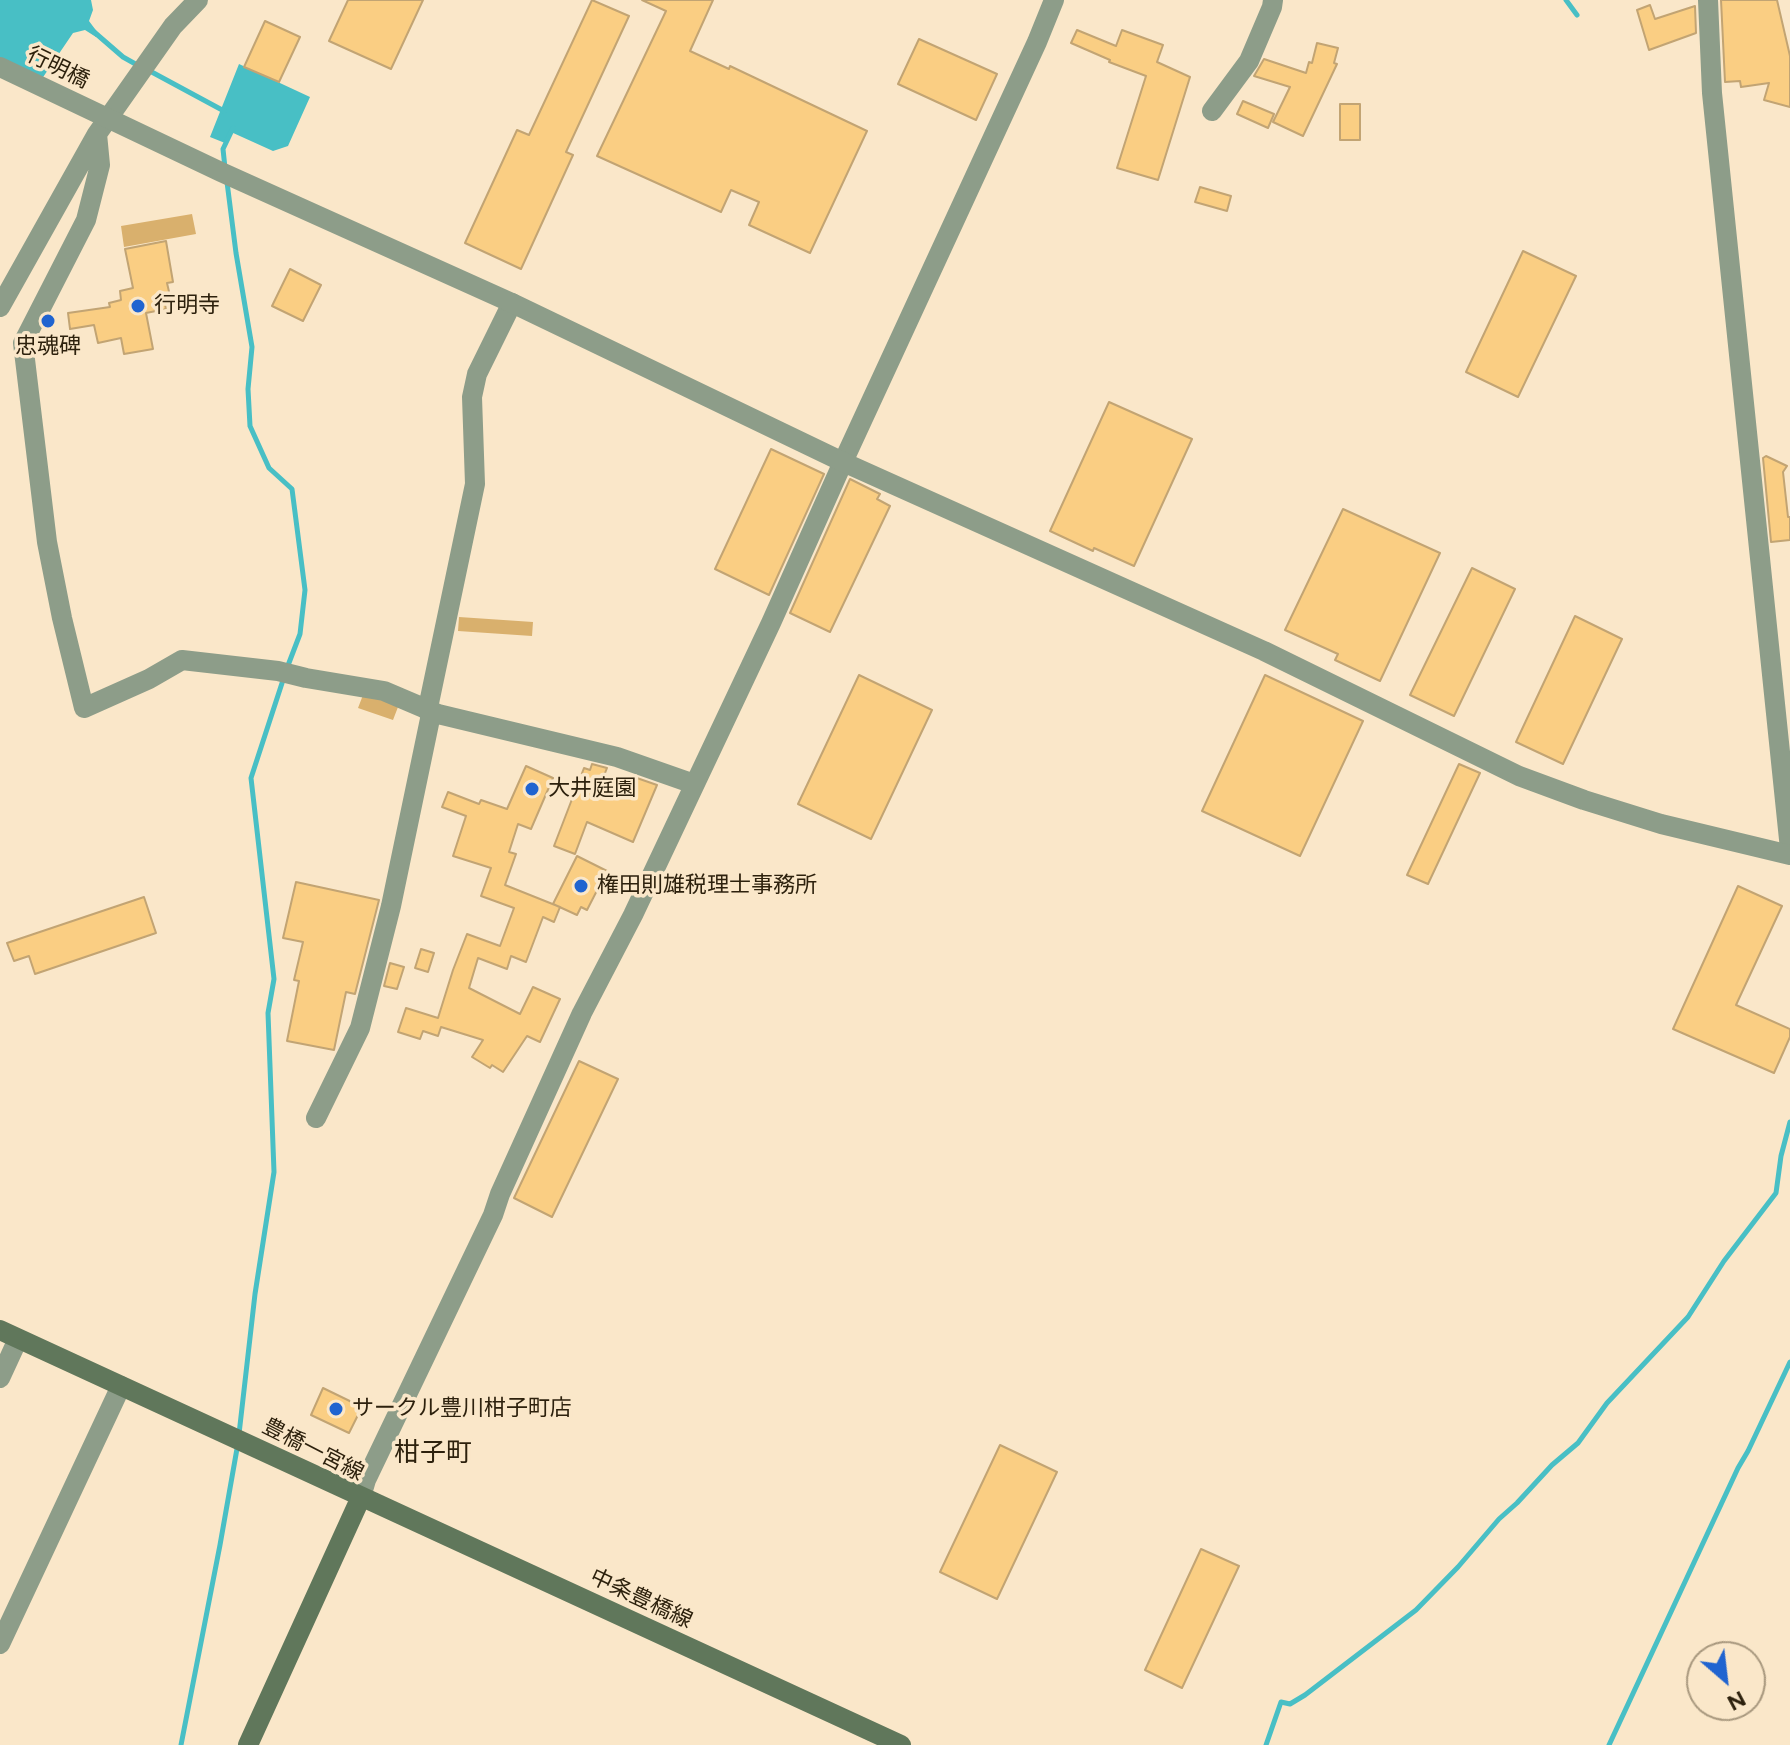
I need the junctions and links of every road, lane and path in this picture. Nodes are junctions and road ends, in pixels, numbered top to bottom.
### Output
1 (198, 0) edge
2 (1054, 0) edge
3 (1273, 0) edge
4 (1708, 0) edge
5 (0, 67) edge
6 (1212, 111) dead end
7 (100, 122) junction
8 (512, 303) junction
9 (0, 307) edge
10 (843, 462) junction
11 (430, 711) junction
12 (694, 784) junction
13 (1790, 852) edge
14 (316, 1118) dead end
15 (9, 1334) edge
16 (0, 1378) edge
17 (121, 1386) junction
18 (361, 1497) junction
19 (0, 1644) edge
20 (248, 1745) edge
21 (901, 1745) edge

1 - 7 street
2 - 10 street
3 - 6 street
4 - 13 street
5 - 7 street, 行明橋
7 - 8 street, 行明橋
7 - 9 street
7 - 11 street
8 - 10 street, 行明橋
8 - 11 street
10 - 12 street
10 - 13 street, 行明橋
11 - 12 street
11 - 14 street
12 - 18 street
15 - 16 street
15 - 17 main road, 豊橋一宮線
17 - 18 main road, 豊橋一宮線
17 - 19 street
18 - 20 main road, 豊橋一宮線
18 - 21 main road, 中条豊橋線

